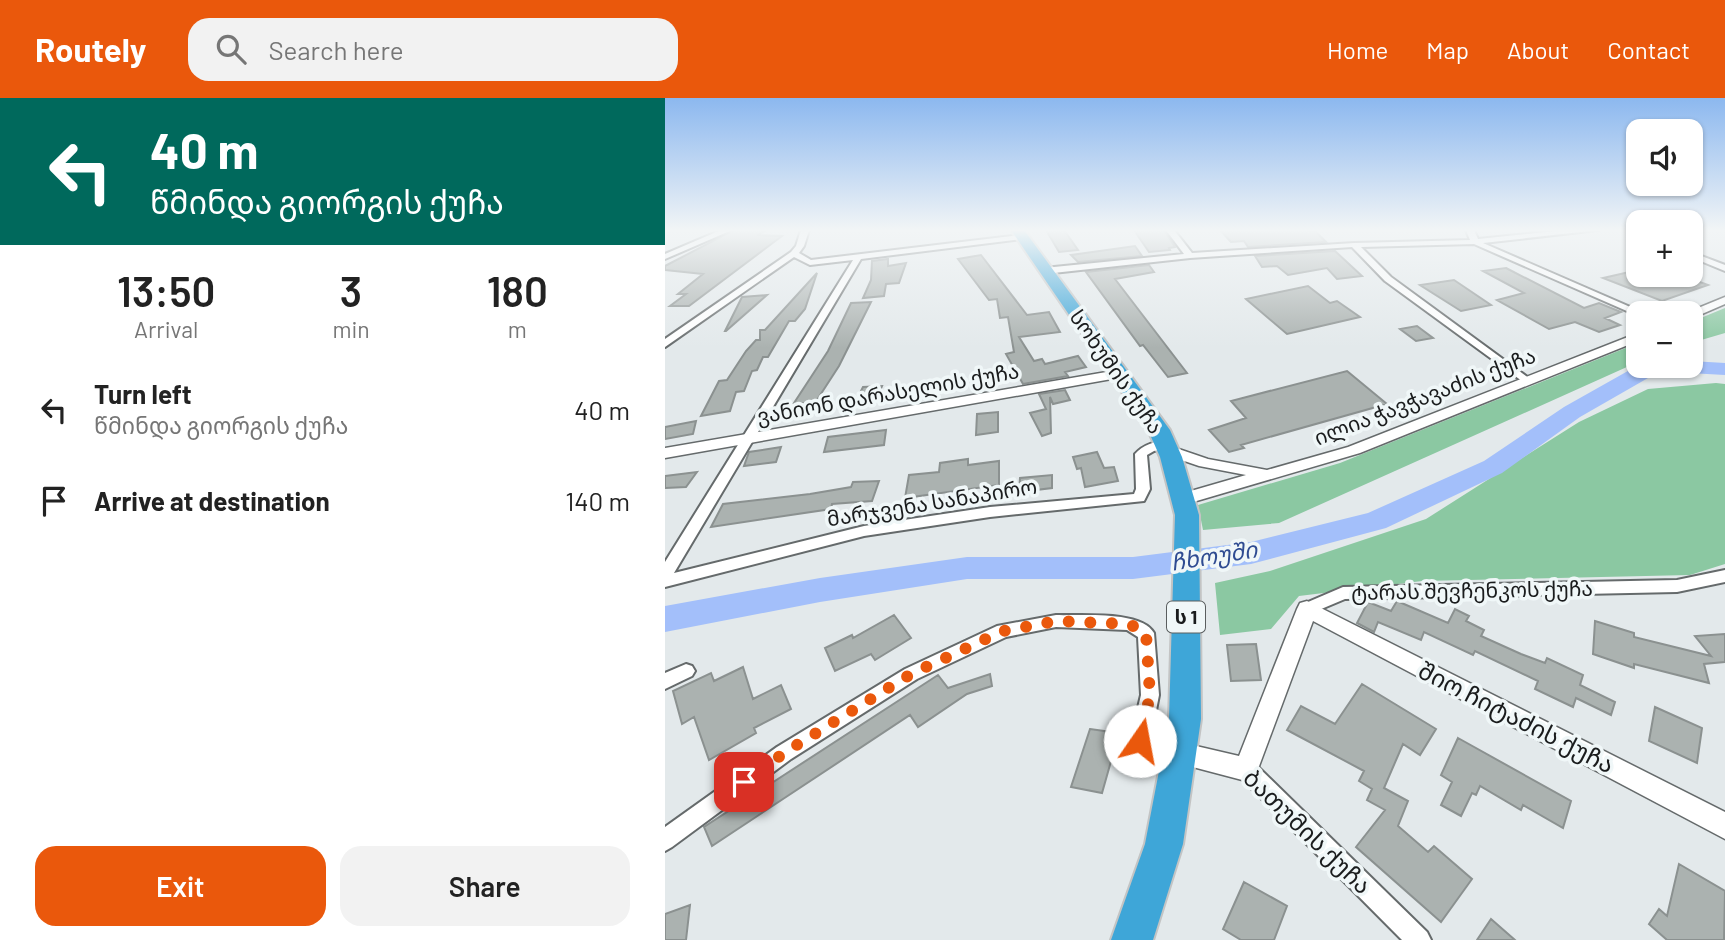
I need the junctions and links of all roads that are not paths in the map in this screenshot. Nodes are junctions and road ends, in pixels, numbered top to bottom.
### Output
1 (772, 269) edge
2 (850, 269) edge
3 (1061, 269) edge
4 (1378, 269) edge
5 (1538, 269) edge
6 (1044, 271) joint
7 (1725, 300) edge
8 (1626, 307) edge
9 (1703, 310) edge
10 (1626, 342) edge
11 (665, 344) edge
12 (1118, 374) junction
13 (1526, 381) junction
14 (749, 439) junction
15 (1166, 447) junction
16 (665, 453) edge
17 (1268, 474) junction
18 (1185, 507) junction
19 (665, 575) edge
20 (1725, 576) edge
21 (665, 581) edge
22 (1307, 609) junction
23 (686, 671) dead end
24 (665, 681) edge
25 (1182, 736) junction
26 (1246, 769) junction
27 (1725, 826) edge
28 (665, 839) edge
29 (1132, 940) edge
30 (1419, 940) edge

1 - 11 street
2 - 14 street
3 - 6 street
4 - 13 street
5 - 8 street
6 - 12 highway, სოხუმის ქუჩა / ს 1
7 - 9 street
10 - 13 street, ილია ჭავჭავაძის ქუჩა
12 - 14 street, ვანიონ დარასელის ქუჩა
12 - 15 highway, სოხუმის ქუჩა / ს 1
13 - 17 street, ილია ჭავჭავაძის ქუჩა
14 - 16 street, ვანიონ დარასელის ქუჩა
14 - 19 street
15 - 17 street
15 - 18 highway, სოხუმის ქუჩა / ს 1
15 - 21 street, მარჯვენა სანაპირო
17 - 18 street, ილია ჭავჭავაძის ქუჩა
18 - 25 highway, სოხუმის ქუჩა / ს 1
20 - 22 street, ტარას შევჩენკოს ქუჩა
22 - 26 street
22 - 27 street, შიო ჩიტაძის ქუჩა
23 - 24 street
25 - 26 street, ბათუმის ქუჩა
25 - 28 street
25 - 29 highway, სოხუმის ქუჩა / ს 1
26 - 30 street, ბათუმის ქუჩა

